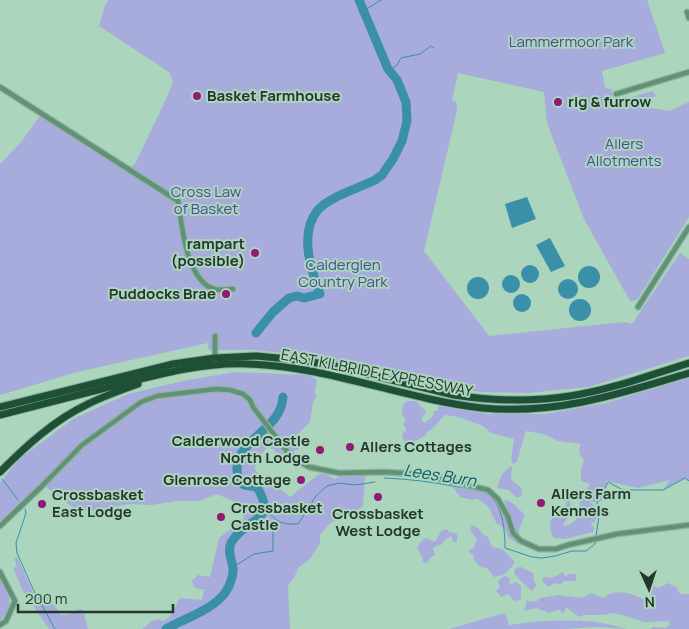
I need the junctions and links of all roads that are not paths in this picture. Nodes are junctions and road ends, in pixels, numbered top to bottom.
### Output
1 (687, 12) dead end
2 (689, 18) edge
3 (689, 72) edge
4 (0, 87) edge
5 (616, 94) dead end
6 (689, 227) edge
7 (233, 289) dead end
8 (638, 307) dead end
9 (215, 336) dead end
10 (215, 358) junction
11 (689, 363) edge
12 (689, 373) edge
13 (162, 375) junction
14 (0, 407) edge
15 (0, 415) edge
16 (0, 472) edge
17 (689, 525) edge
18 (0, 526) edge
19 (0, 572) edge
20 (0, 625) edge

1 - 2 street
3 - 5 street
4 - 7 street
6 - 8 street
9 - 10 street
10 - 11 highway, EAST KILBRIDE EXPRESSWAY
10 - 14 highway, EAST KILBRIDE EXPRESSWAY
12 - 13 highway, EAST KILBRIDE EXPRESSWAY
13 - 15 highway, EAST KILBRIDE EXPRESSWAY
13 - 16 highway
17 - 18 street
19 - 20 street

